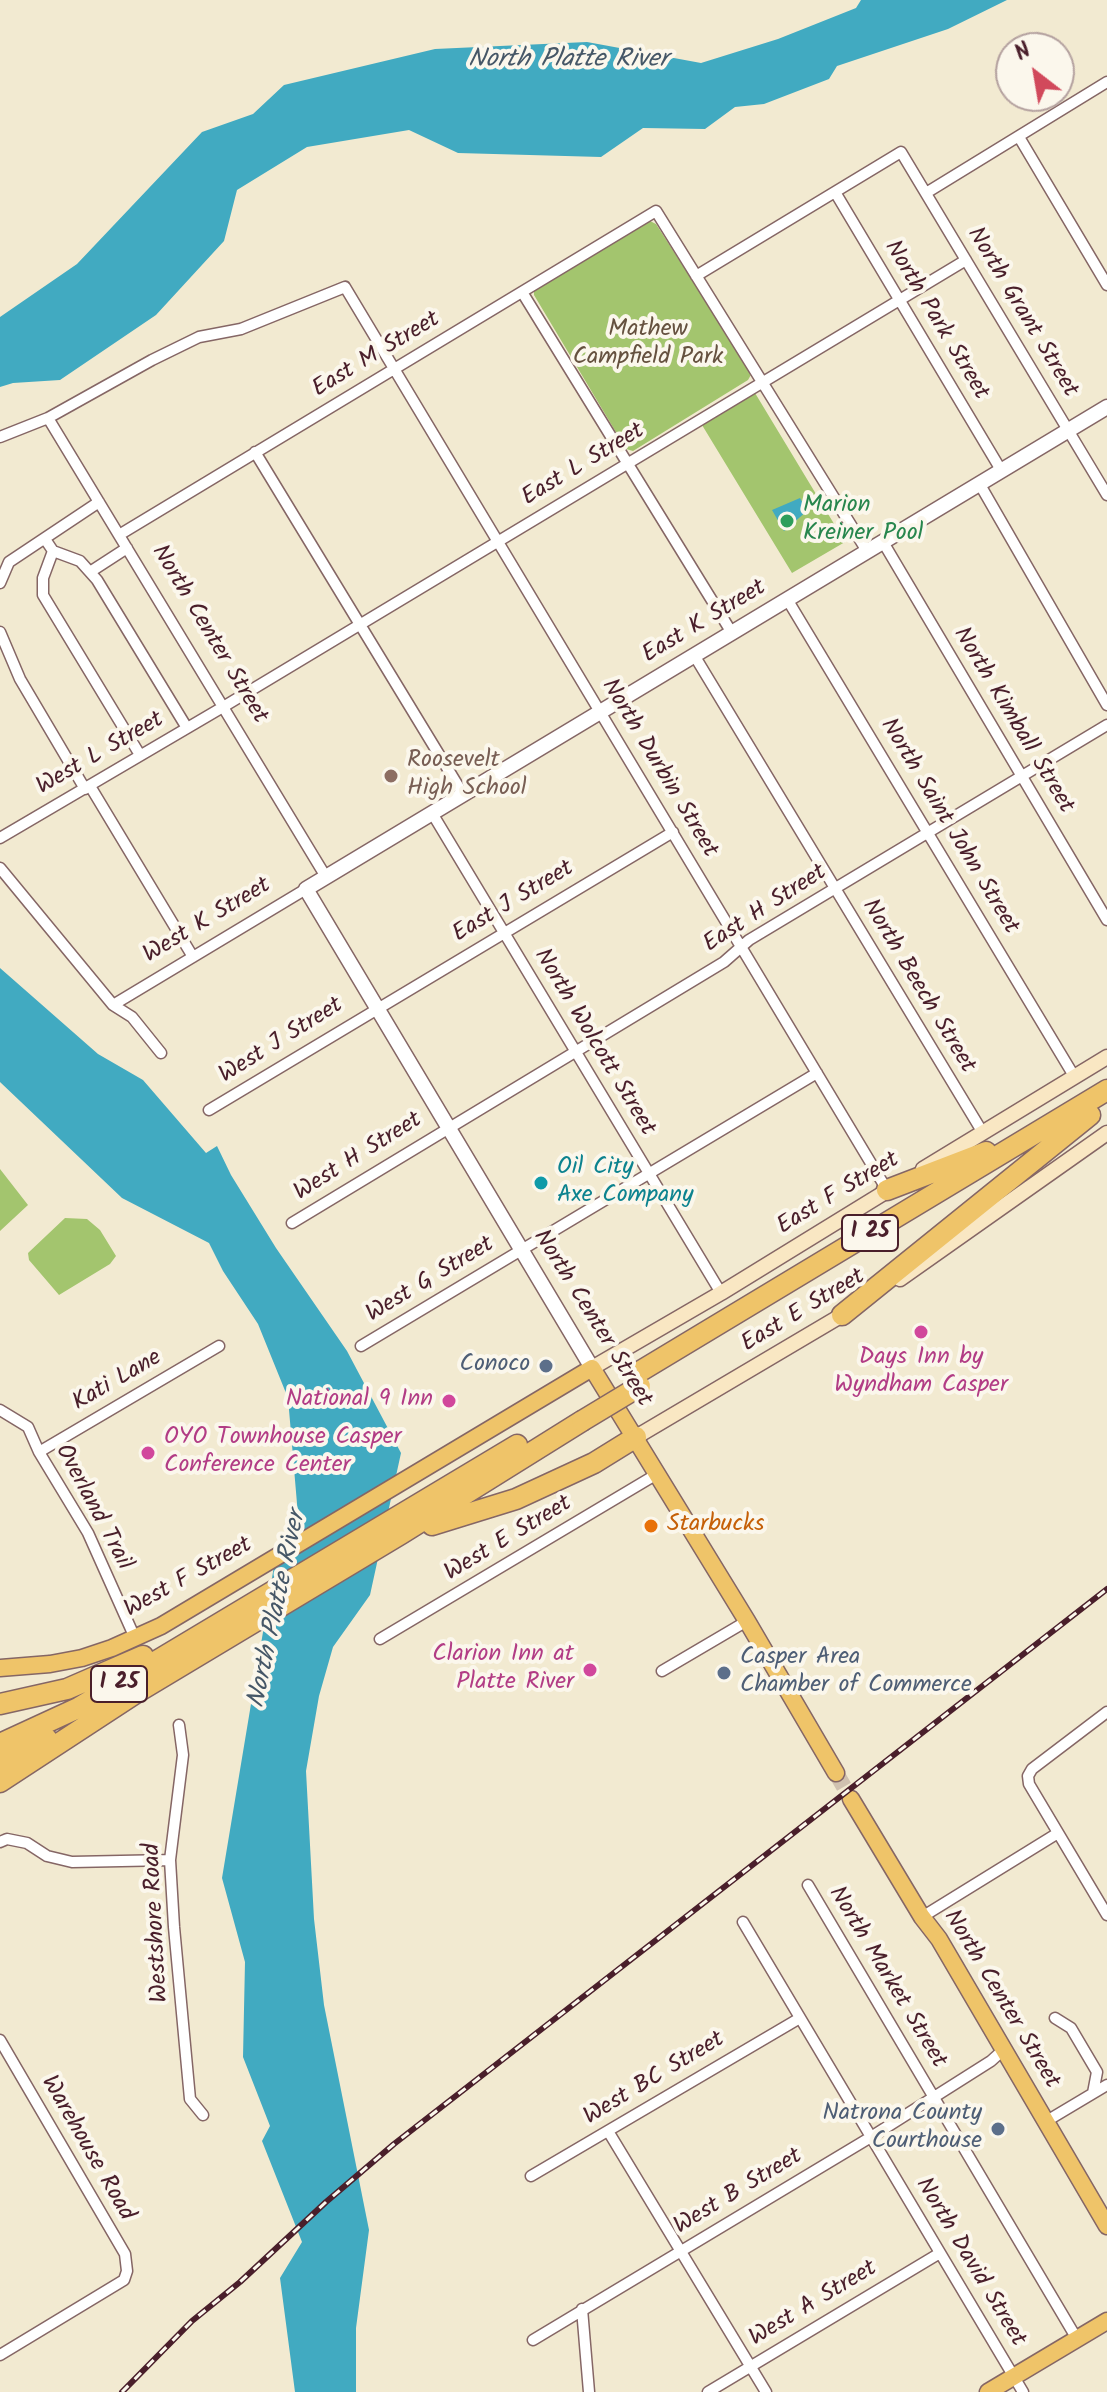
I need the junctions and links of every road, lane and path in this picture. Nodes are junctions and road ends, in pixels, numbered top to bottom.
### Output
1 (1107, 82) edge
2 (1019, 137) junction
3 (835, 192) junction
4 (926, 193) junction
5 (966, 260) junction
6 (696, 276) junction
7 (1107, 285) edge
8 (522, 292) junction
9 (900, 301) junction
10 (395, 368) junction
11 (763, 383) junction
12 (1107, 407) edge
13 (48, 418) junction
14 (1068, 430) junction
15 (0, 437) edge
16 (255, 452) junction
17 (628, 463) junction
18 (1001, 470) junction
19 (979, 483) junction
20 (1107, 495) edge
21 (99, 502) junction
22 (119, 535) junction
23 (45, 539) junction
24 (498, 540) junction
25 (883, 542) junction
26 (127, 548) junction
27 (53, 551) junction
28 (867, 551) junction
29 (90, 572) junction
30 (0, 583) edge
31 (787, 599) junction
32 (359, 623) junction
33 (0, 632) edge
34 (732, 633) junction
35 (694, 655) junction
36 (1107, 705) edge
37 (223, 707) junction
38 (601, 711) junction
39 (1107, 725) edge
40 (187, 728) junction
41 (140, 755) junction
42 (1021, 777) junction
43 (87, 788) junction
44 (463, 794) junction
45 (432, 813) junction
46 (673, 832) junction
47 (928, 832) junction
48 (0, 838) edge
49 (0, 868) edge
50 (326, 877) junction
51 (834, 888) junction
52 (306, 889) junction
53 (1107, 920) edge
54 (504, 932) junction
55 (741, 947) junction
56 (193, 957) junction
57 (113, 1005) junction
58 (376, 1008) junction
59 (575, 1050) junction
60 (161, 1053) dead end
61 (1107, 1057) edge
62 (817, 1073) junction
63 (1074, 1076) junction
64 (1107, 1090) edge
65 (1093, 1108) edge
66 (209, 1110) dead end
67 (447, 1127) junction
68 (983, 1133) junction
69 (1107, 1133) edge
70 (649, 1174) junction
71 (887, 1190) junction
72 (292, 1223) dead end
73 (521, 1252) junction
74 (721, 1293) junction
75 (842, 1315) junction
76 (219, 1346) dead end
77 (361, 1346) dead end
78 (592, 1368) junction
79 (0, 1410) edge
80 (579, 1416) junction
81 (636, 1437) junction
82 (39, 1452) junction
83 (657, 1474) junction
84 (401, 1534) junction
85 (242, 1620) junction
86 (747, 1621) junction
87 (135, 1638) junction
88 (380, 1639) dead end
89 (0, 1668) edge
90 (662, 1671) dead end
91 (136, 1693) junction
92 (0, 1704) edge
93 (1107, 1712) edge
94 (179, 1725) dead end
95 (0, 1744) edge
96 (0, 1761) edge
97 (836, 1773) tunnel mouth
98 (0, 1782) edge
99 (851, 1799) tunnel mouth
100 (1058, 1833) junction
101 (0, 1842) edge
102 (170, 1860) junction
103 (808, 1885) dead end
104 (1107, 1915) edge
105 (922, 1917) junction
106 (743, 1922) dead end
107 (800, 2018) junction
108 (1055, 2018) dead end
109 (0, 2040) edge
110 (1002, 2051) junction
111 (11, 2059) junction
112 (0, 2066) edge
113 (1102, 2072) edge
114 (1107, 2085) edge
115 (1093, 2093) junction
116 (933, 2098) junction
117 (203, 2115) dead end
118 (1045, 2122) junction
119 (608, 2131) junction
120 (871, 2137) junction
121 (531, 2176) dead end
122 (1107, 2226) edge
123 (682, 2250) junction
124 (940, 2253) junction
125 (582, 2309) junction
126 (1107, 2321) edge
127 (1077, 2339) junction
128 (533, 2340) dead end
129 (0, 2355) edge
130 (751, 2366) junction
131 (1014, 2377) junction
132 (589, 2392) edge
133 (708, 2392) edge
134 (766, 2392) edge
135 (988, 2392) edge
136 (1023, 2392) edge

1 - 2 street
2 - 4 street
2 - 7 street
3 - 4 street, North Grant Street
3 - 6 street
3 - 9 street, North Park Street
4 - 5 street, North Grant Street
5 - 9 street, East L Street
5 - 14 street, North Grant Street
6 - 8 street, East M Street
6 - 11 street
8 - 10 street, East M Street
8 - 17 street
9 - 11 street, East L Street
9 - 18 street, North Park Street
10 - 13 street, North Durbin Street
10 - 16 street, East M Street
10 - 24 street, North Durbin Street
11 - 17 street, East L Street
11 - 28 street
12 - 14 street, East K Street
13 - 15 street
13 - 21 street, North Center Street
14 - 18 street, East K Street
14 - 20 street, North Grant Street
16 - 22 street, East M Street
16 - 32 street
17 - 24 street, East L Street
17 - 34 street
18 - 19 street, East K Street
19 - 25 street, East K Street
19 - 36 street
21 - 22 street, North Center Street
21 - 23 street
22 - 26 street, North Center Street
23 - 27 street
23 - 30 street
24 - 32 street, East L Street
24 - 38 street, North Durbin Street
25 - 28 street, East K Street
25 - 42 street, North Kimball Street
26 - 29 street
26 - 37 street, North Center Street
27 - 29 street
27 - 41 street
28 - 31 street, East K Street
29 - 40 street
31 - 34 street, East K Street
31 - 47 street, North Saint John Street
32 - 37 street, East L Street
32 - 44 street
33 - 43 street
34 - 35 street, East K Street
35 - 38 street, East K Street
35 - 51 street, North Beech Street
37 - 40 street, West L Street
37 - 50 street, North Center Street
38 - 44 street, East K Street
38 - 46 street, North Durbin Street
39 - 42 street, East H Street
40 - 41 street, West L Street
41 - 43 street, West L Street
42 - 47 street, East H Street
42 - 53 street, North Kimball Street
43 - 48 street, West L Street
43 - 56 street
44 - 45 street, East K Street
45 - 50 street, East K Street
45 - 54 street, North Wolcott Street
46 - 54 street, East J Street
46 - 55 street, North Durbin Street
47 - 51 street, East H Street
47 - 63 street, North Saint John Street
49 - 57 street
50 - 52 street, West K Street
51 - 55 street, East H Street
51 - 68 street, North Beech Street
52 - 56 street, West K Street
52 - 58 street, North Center Street
54 - 58 street, East J Street
54 - 59 street, North Wolcott Street
55 - 59 street, East H Street
55 - 62 street, North Durbin Street
56 - 57 street, West K Street
57 - 60 street
58 - 66 street, West J Street
58 - 67 street, North Center Street
59 - 67 street, East H Street
59 - 70 street, North Wolcott Street
61 - 63 main road, East F Street
62 - 70 street, West G Street
62 - 71 street, North Durbin Street
63 - 68 main road, East F Street
64 - 65 highway, I 25
65 - 71 highway
65 - 75 highway
65 - 80 highway, I 25, bridge
67 - 72 street, West H Street
67 - 73 street, North Center Street
68 - 71 main road, East F Street
69 - 75 main road, East E Street
70 - 73 street, West G Street
70 - 74 street, North Wolcott Street
71 - 74 main road, East F Street
73 - 77 street, West G Street
73 - 78 street, North Center Street
74 - 78 main road, East F Street
75 - 81 main road, East E Street
76 - 82 street, Kati Lane
78 - 81 main road, North Center Street
78 - 87 main road, West F Street
79 - 82 street, Overland Trail
80 - 84 highway, I 25
80 - 85 highway, I 25
81 - 83 main road, North Center Street
81 - 84 highway
82 - 87 street, Overland Trail
83 - 86 main road, North Center Street
83 - 88 street, West E Street
84 - 85 highway, I 25
85 - 91 highway, I 25
85 - 92 highway
85 - 95 highway, I 25
86 - 90 street
86 - 97 main road, North Center Street
87 - 89 main road, West F Street
91 - 96 highway, I 25
91 - 98 highway
93 - 100 street
94 - 102 street, Westshore Road
99 - 105 main road, North Center Street
100 - 104 street
100 - 105 street
101 - 102 street
102 - 117 street, Westshore Road
103 - 116 street, North Market Street
105 - 110 main road, North Center Street
106 - 107 street, North David Street
107 - 119 street, West BC Street
107 - 120 street, North David Street
108 - 113 street
109 - 111 street, Warehouse Road
110 - 116 street, West B Street
110 - 118 main road, North Center Street
111 - 112 street
111 - 129 street, Warehouse Road
113 - 115 street
114 - 115 street
115 - 118 street
116 - 120 street, West B Street
116 - 127 street, North Market Street
118 - 122 main road, North Center Street
119 - 121 street, West BC Street
119 - 123 street
120 - 123 street, West B Street
120 - 124 street, North David Street
123 - 125 street, West B Street
123 - 130 street
124 - 130 street, West A Street
124 - 131 street, North David Street
125 - 128 street, West B Street
125 - 132 street
126 - 127 main road
127 - 131 main road
130 - 133 street, West A Street
130 - 134 street
131 - 135 main road
131 - 136 street, North David Street

